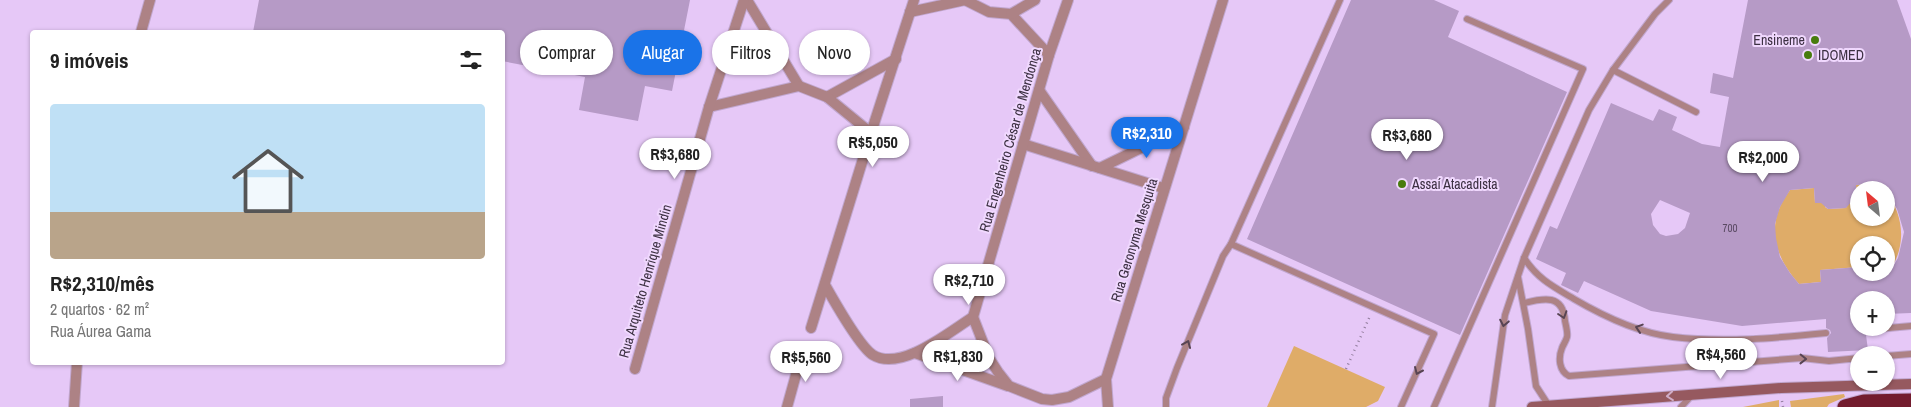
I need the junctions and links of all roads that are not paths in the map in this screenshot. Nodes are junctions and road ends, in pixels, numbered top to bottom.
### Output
1 (150, 0) edge
2 (745, 0) edge
3 (914, 0) edge
4 (965, 0) edge
5 (1035, 0) edge
6 (1068, 0) edge
7 (1223, 0) edge
8 (1340, 0) edge
9 (1669, 0) edge
10 (910, 12) junction
11 (1011, 14) junction
12 (1467, 19) dead end
13 (142, 30) edge
14 (1049, 55) junction
15 (896, 59) junction
16 (1613, 70) junction
17 (799, 86) junction
18 (1039, 90) junction
19 (827, 97) junction
20 (709, 106) junction
21 (1696, 112) dead end
22 (1184, 127) junction
23 (871, 133) junction
24 (1023, 144) junction
25 (1096, 167) junction
26 (1164, 188) junction
27 (1231, 244) junction
28 (1524, 258) junction
29 (1517, 276) junction
30 (825, 286) junction
31 (1524, 303) junction
32 (973, 318) junction
33 (1911, 326) edge
34 (1895, 327) edge
35 (811, 328) dead end
36 (1826, 333) dead end
37 (802, 353) dead end
38 (915, 353) junction
39 (1911, 354) edge
40 (1895, 355) edge
41 (1850, 359) edge
42 (77, 365) edge
43 (635, 369) dead end
44 (1106, 379) junction
45 (1911, 384) edge
46 (1009, 386) junction
47 (1693, 394) junction
48 (1911, 402) edge
49 (1106, 406) edge
50 (1549, 406) junction
51 (74, 407) edge
52 (787, 407) edge
53 (1166, 407) edge
54 (1401, 407) edge
55 (1434, 407) edge
56 (1492, 407) edge
57 (1534, 407) edge
58 (1681, 407) edge
59 (1845, 407) edge

1 - 13 street
2 - 17 street
2 - 20 street, Rua Arquiteto Henrique Mindin
3 - 10 street
4 - 10 street
4 - 11 street
5 - 11 street
6 - 14 street, Rua Engenheiro César de Mendonça
7 - 22 street, Rua Geronyma Mesquita
8 - 27 lane
9 - 16 lane
10 - 15 street
11 - 14 street
12 - 55 lane
14 - 18 street, Rua Engenheiro César de Mendonça
15 - 19 street
15 - 23 street
16 - 21 lane
16 - 28 lane
17 - 19 street
17 - 20 street
18 - 24 street, Rua Engenheiro César de Mendonça
18 - 25 street
19 - 23 street
20 - 43 street, Rua Arquiteto Henrique Mindin
22 - 25 street
22 - 26 street, Rua Geronyma Mesquita
23 - 30 street
24 - 25 street
24 - 32 street, Rua Engenheiro César de Mendonça
25 - 26 street
26 - 44 street, Rua Geronyma Mesquita
53 -> 27 lane
27 -> 54 lane
28 - 29 lane
36 -> 28 lane
29 - 31 lane
29 -> 56 lane
30 - 35 street
30 - 38 street
31 -> 41 lane
31 - 50 lane
32 - 38 street
32 - 46 street
33 - 34 lane
37 - 52 street
38 - 46 street
39 - 40 lane
42 - 51 street
44 - 46 street
44 - 49 street, Rua Geronyma Mesquita
45 - 47 main road
47 -> 50 main road
47 - 58 lane
48 - 59 highway
50 - 57 main road

